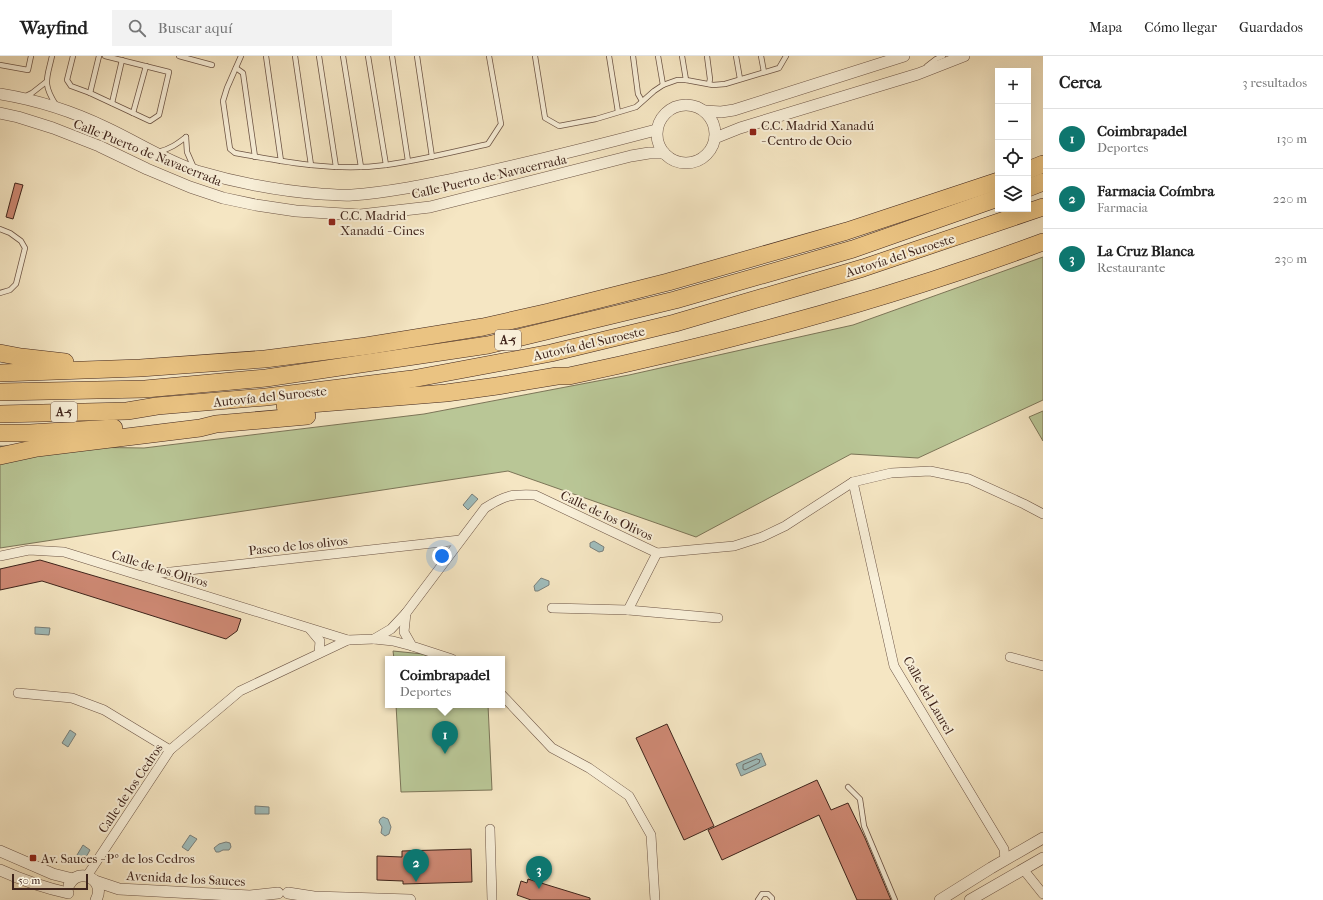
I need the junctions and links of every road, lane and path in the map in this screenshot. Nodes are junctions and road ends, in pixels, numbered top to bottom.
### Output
1 (31, 56) edge
2 (52, 56) edge
3 (73, 56) edge
4 (98, 56) edge
5 (105, 56) edge
6 (179, 56) edge
7 (241, 56) edge
8 (266, 56) edge
9 (294, 56) edge
10 (319, 56) edge
11 (343, 56) edge
12 (368, 56) edge
13 (392, 56) edge
14 (417, 56) edge
15 (489, 56) edge
16 (536, 56) edge
17 (610, 56) edge
18 (633, 56) edge
19 (658, 56) edge
20 (682, 56) edge
21 (706, 56) edge
22 (736, 56) edge
23 (761, 56) edge
24 (786, 56) edge
25 (904, 56) edge
26 (943, 56) edge
27 (964, 56) edge
28 (122, 60) junction
29 (0, 65) edge
30 (212, 65) dead end
31 (146, 66) junction
32 (236, 68) junction
33 (764, 72) junction
34 (918, 74) junction
35 (740, 79) junction
36 (686, 80) junction
37 (46, 82) junction
38 (709, 84) junction
39 (663, 85) junction
40 (90, 93) junction
41 (0, 94) edge
42 (22, 98) junction
43 (642, 101) junction
44 (112, 103) junction
45 (59, 109) junction
46 (705, 111) junction
47 (618, 112) junction
48 (0, 113) edge
49 (133, 113) junction
50 (656, 130) junction
51 (715, 138) junction
52 (156, 153) junction
53 (664, 153) junction
54 (255, 157) junction
55 (432, 157) junction
56 (281, 161) junction
57 (408, 161) junction
58 (1043, 164) edge
59 (311, 165) junction
60 (386, 165) junction
61 (336, 167) junction
62 (361, 167) junction
63 (1031, 169) edge
64 (195, 170) junction
65 (995, 182) edge
66 (1043, 182) edge
67 (1031, 187) edge
68 (995, 199) edge
69 (1043, 207) edge
70 (0, 229) edge
71 (1043, 242) edge
72 (0, 293) edge
73 (0, 353) edge
74 (140, 368) junction
75 (0, 373) edge
76 (569, 376) junction
77 (0, 392) edge
78 (128, 411) junction
79 (0, 414) edge
80 (216, 424) junction
81 (0, 433) edge
82 (0, 456) edge
83 (853, 482) junction
84 (1043, 514) edge
85 (460, 540) junction
86 (657, 553) junction
87 (0, 556) edge
88 (139, 575) junction
89 (552, 608) dead end
90 (628, 610) junction
91 (406, 613) junction
92 (718, 618) dead end
93 (310, 628) junction
94 (374, 639) junction
95 (348, 640) junction
96 (412, 646) junction
97 (319, 653) junction
98 (443, 656) edge
99 (1010, 657) dead end
100 (1043, 666) edge
101 (18, 693) dead end
102 (505, 698) edge
103 (170, 750) junction
104 (848, 787) dead end
105 (490, 829) dead end
106 (1043, 838) edge
107 (0, 851) edge
108 (1043, 858) edge
109 (1005, 860) junction
110 (1023, 869) junction
111 (0, 870) edge
112 (91, 878) junction
113 (73, 879) junction
114 (1043, 894) edge
115 (283, 897) edge
116 (70, 898) edge
117 (96, 900) edge
118 (410, 900) edge
119 (492, 900) edge
120 (656, 900) edge
121 (758, 900) edge
122 (772, 900) edge
123 (895, 900) edge
124 (940, 900) edge
125 (970, 900) edge

1 - 29 lane
2 - 37 lane
3 - 40 lane
4 - 40 lane
5 - 28 lane
6 - 30 lane
7 - 32 lane
8 - 56 lane
9 - 59 lane
10 - 61 lane
11 - 62 lane
12 - 60 lane
13 - 57 lane
14 - 55 lane
15 - 55 lane
16 - 47 lane
17 - 47 lane
18 - 43 lane
19 - 39 lane
20 - 36 lane
21 - 38 lane
22 - 35 lane
23 - 33 lane
24 - 33 lane
25 - 46 street
26 - 34 lane
27 - 34 street
28 - 31 lane
28 - 44 lane
31 - 49 lane
31 - 49 lane
32 - 54 lane
32 - 54 lane
33 - 35 lane
34 - 51 street
35 - 38 lane
36 - 38 lane
36 - 39 lane
37 - 42 lane
37 - 45 lane
39 - 43 lane
40 - 44 lane
41 - 42 street, Calle Puerto de Navacerrada
42 - 45 street, Calle Puerto de Navacerrada
43 - 47 lane
44 - 49 lane
45 - 52 street, Calle Puerto de Navacerrada
46 - 50 street
46 - 51 street
48 - 53 street, Calle Puerto de Navacerrada
50 - 53 street
50 - 64 street, Calle Puerto de Navacerrada
51 - 53 street
52 - 64 street, Calle Puerto de Navacerrada
52 - 64 lane
54 - 56 lane
55 - 57 lane
56 - 59 lane
57 - 60 lane
58 - 63 highway
59 - 61 lane
60 - 62 lane
61 - 62 lane
65 - 74 highway
66 - 67 highway
68 - 77 highway, Autovía del Suroeste / A-5
69 - 78 highway, Autovía del Suroeste / A-5
70 - 72 lane
71 - 76 highway
73 - 74 highway
74 - 75 highway
76 - 78 highway
76 - 80 highway
78 - 79 highway, Autovía del Suroeste / A-5
80 - 81 highway
80 - 82 highway
83 - 84 street, Calle de los Olivos
83 - 86 street, Calle de los Olivos
83 - 109 street, Calle del Laurel
85 - 86 street, Calle de los Olivos
85 - 88 street, Paseo de los olivos
85 - 91 street, Calle de los Olivos
86 - 90 street
87 - 88 street, Calle de los Olivos
88 - 93 street, Calle de los Olivos
89 - 90 street
90 - 92 street
91 - 94 street, Calle de los Olivos
91 - 96 street
93 - 95 street, Calle de los Olivos
93 - 97 street
94 - 95 street
94 - 96 street
95 - 97 street, Calle de los Cedros
96 - 98 street
97 - 103 street, Calle de los Cedros
99 - 100 street
101 - 103 street
102 - 120 street
103 - 112 street, Calle de los Cedros
104 - 123 lane
105 - 119 street
106 - 109 street
107 - 113 street
108 - 110 street
109 - 124 street
110 - 114 street
110 - 125 street
111 - 116 street
112 - 113 street
112 - 115 street, Avenida de los Sauces
112 - 117 street
113 - 116 street
115 - 118 street, Avenida de los Sauces
121 - 122 lane

